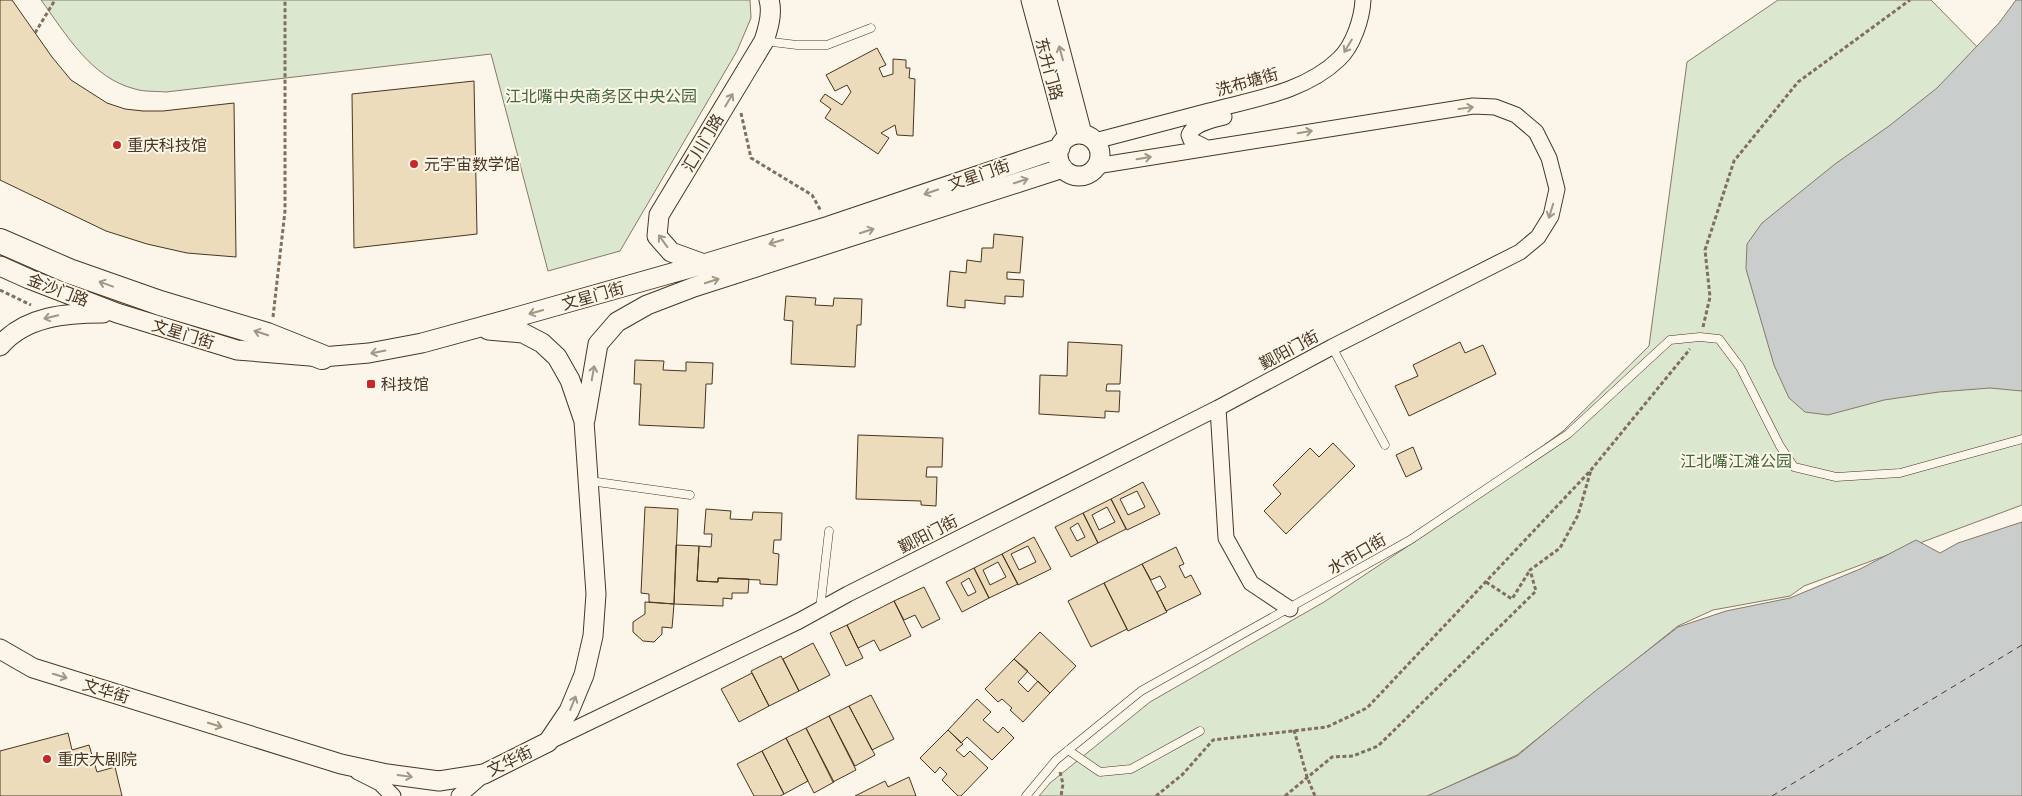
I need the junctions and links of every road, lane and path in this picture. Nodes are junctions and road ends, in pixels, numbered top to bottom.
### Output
1 (55, 0) edge
2 (285, 0) edge
3 (769, 0) edge
4 (1031, 0) edge
5 (1047, 0) edge
6 (1363, 0) edge
7 (871, 28) dead end
8 (34, 33) dead end
9 (764, 41) junction
10 (736, 88) junction
11 (1258, 98) junction
12 (1076, 140) junction
13 (1207, 148) junction
14 (1096, 166) junction
15 (1063, 168) junction
16 (829, 226) junction
17 (0, 241) edge
18 (704, 264) junction
19 (0, 266) edge
20 (0, 290) edge
21 (36, 308) dead end
22 (117, 313) junction
23 (273, 318) dead end
24 (476, 328) junction
25 (0, 346) edge
26 (1332, 347) junction
27 (322, 357) junction
28 (1218, 408) junction
29 (584, 421) junction
30 (2022, 439) edge
31 (1386, 445) dead end
32 (1591, 470) dead end
33 (590, 481) junction
34 (690, 495) dead end
35 (829, 531) dead end
36 (1530, 570) junction
37 (1486, 582) dead end
38 (1290, 608) junction
39 (820, 609) junction
40 (0, 649) edge
41 (0, 660) edge
42 (32, 668) junction
43 (1294, 730) dead end
44 (1200, 731) dead end
45 (548, 742) junction
46 (1068, 750) junction
47 (1056, 760) junction
48 (341, 764) junction
49 (484, 774) junction
50 (1307, 777) junction
51 (392, 796) edge
52 (459, 796) edge
53 (1026, 796) edge
54 (1062, 796) edge
55 (1285, 796) edge
56 (1315, 796) edge

1 - 8 path
2 - 23 path
3 - 9 street, 汇川门路
4 - 12 street, 东升门路
12 -> 5 street, 东升门路
6 -> 11 street, 洗布塘街
7 - 9 lane
9 - 10 street, 汇川门路
10 - 16 path
18 -> 10 street, 汇川门路
11 - 12 street, 洗布塘街
11 - 13 street
12 - 14 street
12 - 15 street
12 -> 16 street, 文星门街
14 -> 13 street, 觐阳门街
13 -> 26 street, 觐阳门街
14 - 15 street
29 -> 15 street, 文星门街
16 -> 18 street, 文星门街
27 -> 17 main road
18 -> 24 street, 文星门街
19 - 22 street, 金沙门路
20 - 21 path
22 -> 25 street
22 - 27 street, 文星门街
24 -> 27 street, 文星门街
24 - 29 street, 文华街
26 - 28 street, 觐阳门街
26 - 31 lane
28 - 38 street
28 - 39 street, 觐阳门街
29 - 33 street, 文华街
30 - 38 lane, 水市口街
32 - 36 path
33 - 34 lane
45 -> 33 street, 文华街
35 - 39 lane
36 - 37 path
36 - 50 path
38 - 46 lane, 水市口街
39 - 45 street, 觐阳门街
40 - 42 street, 文华街
41 - 42 street
42 -> 48 street, 文华街
43 - 50 path
44 - 46 lane
45 - 49 street, 文华街
46 - 47 lane, 水市口街
47 - 53 lane, 水市口街
47 - 54 path
48 -> 49 street, 文华街
48 - 51 street
49 - 52 street
50 - 55 path
50 - 56 path

